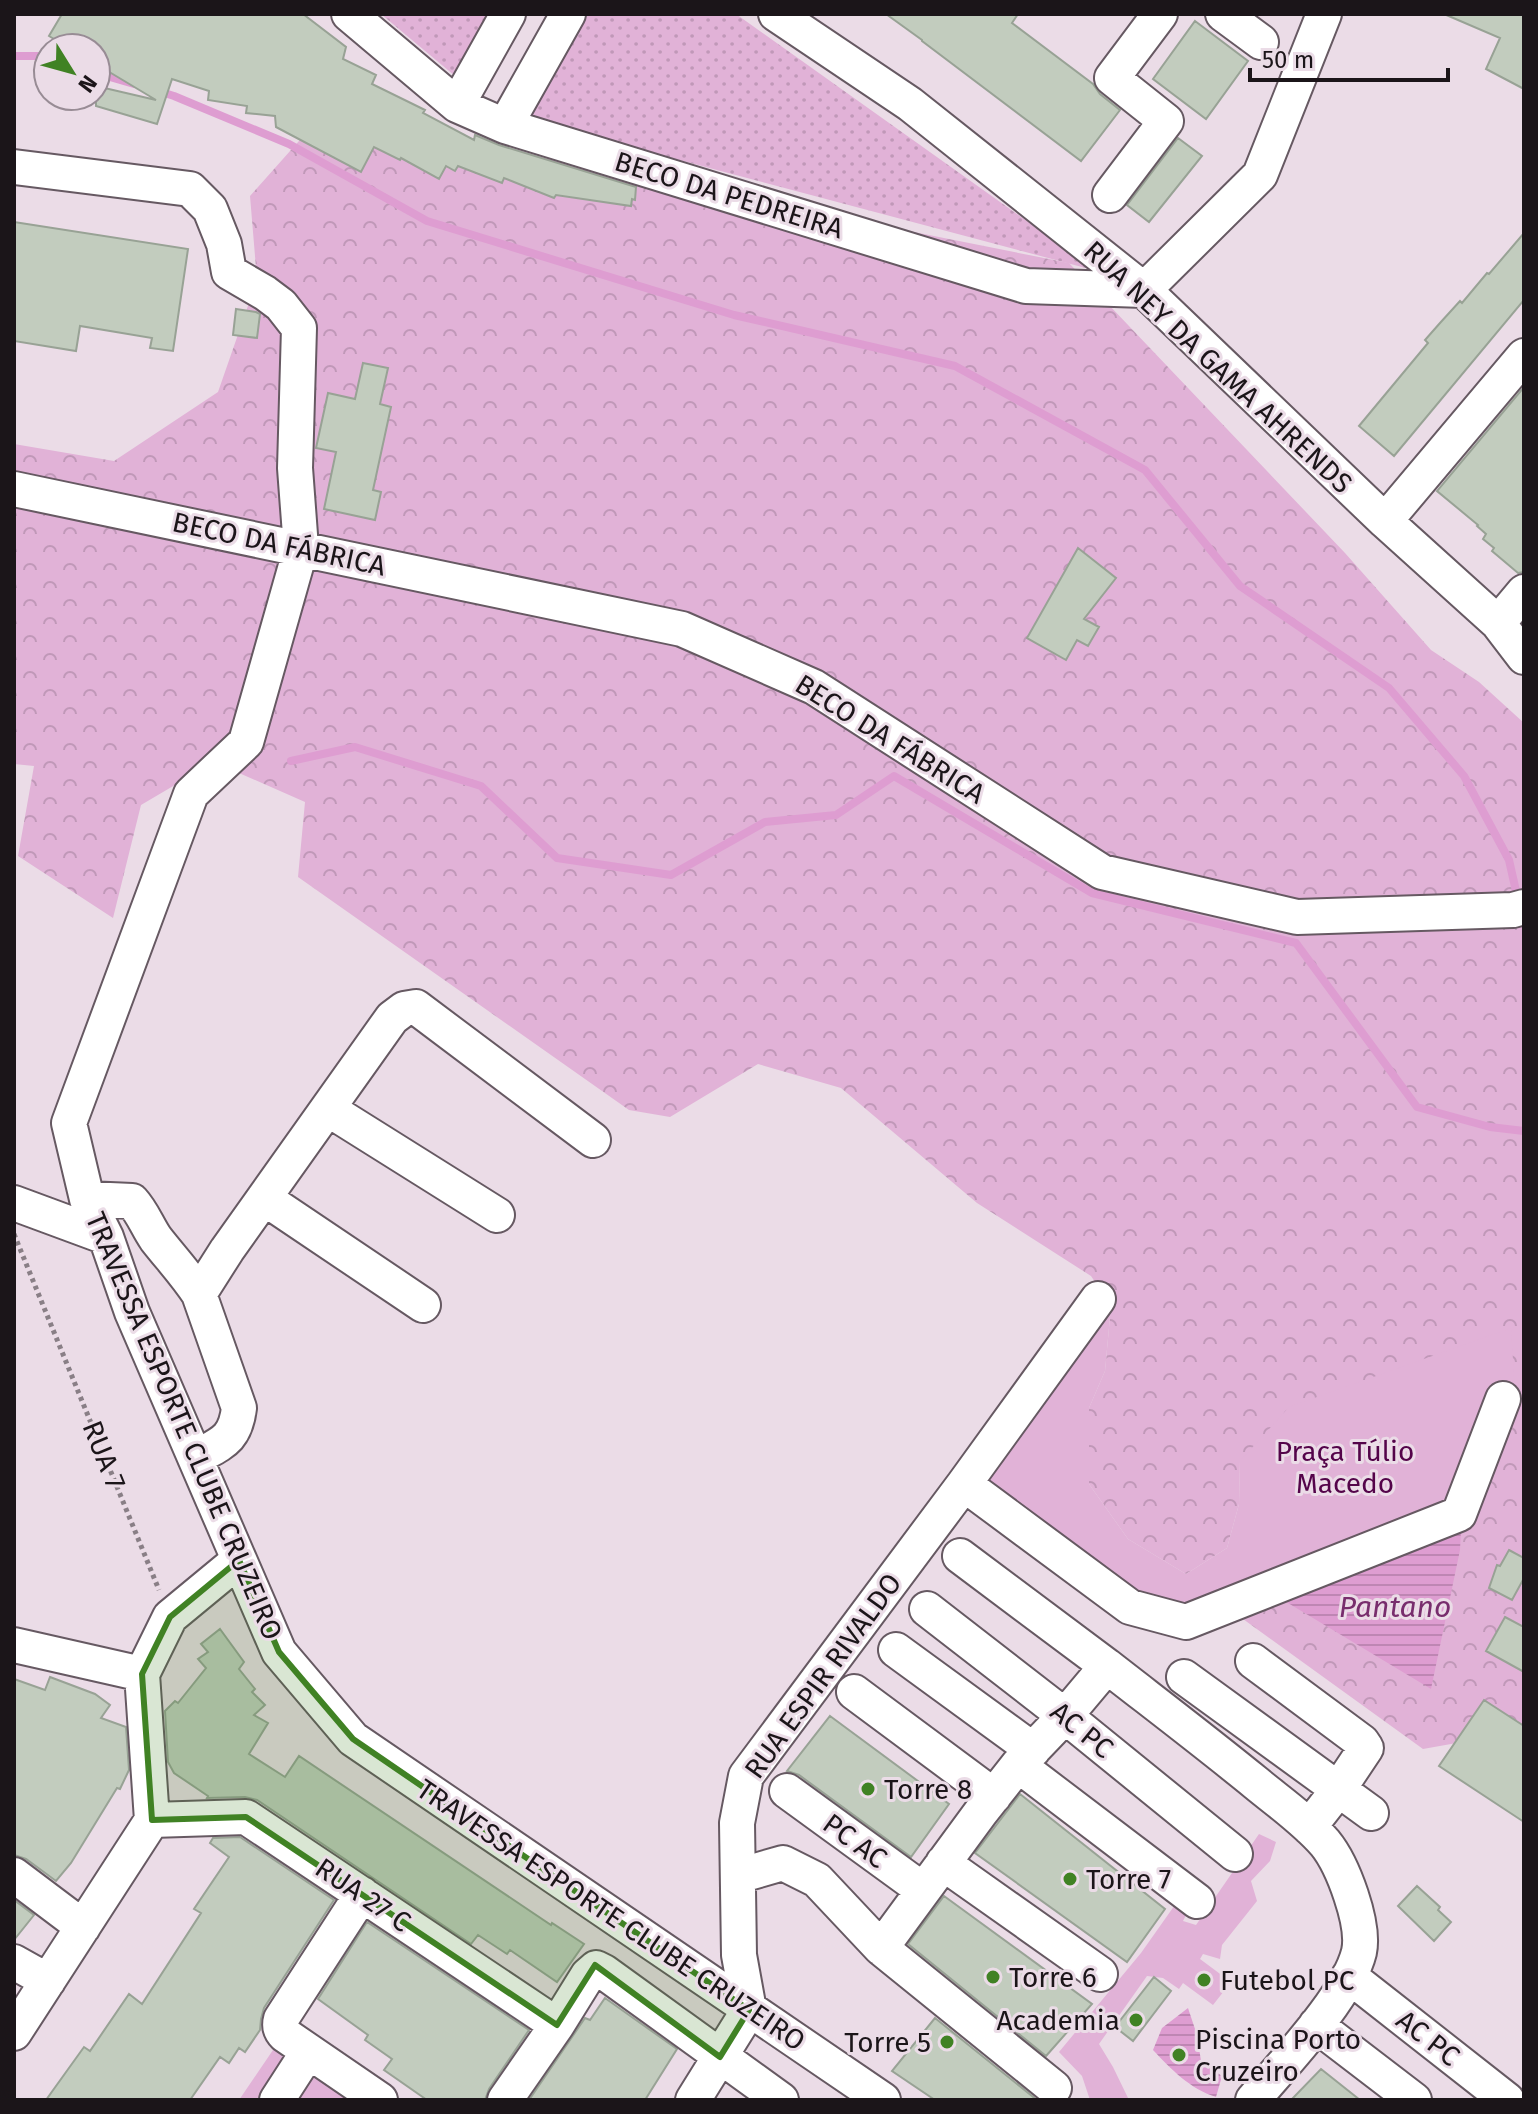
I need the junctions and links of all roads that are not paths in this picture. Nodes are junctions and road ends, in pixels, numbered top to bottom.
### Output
1 (349, 14) edge
2 (508, 14) edge
3 (568, 14) edge
4 (776, 14) edge
5 (1160, 14) edge
6 (1223, 14) edge
7 (1324, 14) edge
8 (1261, 42) dead end
9 (457, 105) junction
10 (505, 126) junction
11 (14, 167) edge
12 (1110, 195) dead end
13 (1144, 290) junction
14 (1524, 356) edge
15 (14, 489) edge
16 (1385, 521) junction
17 (301, 548) junction
18 (1524, 592) edge
19 (1498, 623) junction
20 (1524, 657) edge
21 (1519, 909) edge
22 (328, 1109) junction
23 (593, 1140) dead end
24 (264, 1198) junction
25 (87, 1199) junction
26 (14, 1203) edge
27 (497, 1215) dead end
28 (106, 1237) junction
29 (199, 1294) junction
30 (1098, 1299) dead end
31 (423, 1305) dead end
32 (1503, 1399) dead end
33 (195, 1458) junction
34 (964, 1484) junction
35 (960, 1556) dead end
36 (239, 1560) junction
37 (927, 1609) dead end
38 (14, 1645) edge
39 (896, 1650) dead end
40 (1253, 1661) dead end
41 (1107, 1666) junction
42 (142, 1674) junction
43 (1184, 1677) dead end
44 (854, 1692) dead end
45 (1065, 1716) junction
46 (1025, 1758) junction
47 (1338, 1790) junction
48 (787, 1791) dead end
49 (994, 1796) junction
50 (1371, 1813) dead end
51 (152, 1820) junction
52 (1309, 1827) junction
53 (1235, 1854) dead end
54 (14, 1875) edge
55 (738, 1876) junction
56 (933, 1877) junction
57 (362, 1894) junction
58 (1197, 1901) dead end
59 (83, 1927) junction
60 (881, 1948) junction
61 (14, 1962) edge
62 (1100, 1974) dead end
63 (1349, 1976) junction
64 (48, 1981) junction
65 (749, 2010) junction
66 (557, 2025) junction
67 (1316, 2025) junction
68 (14, 2033) edge
69 (308, 2052) junction
70 (720, 2057) junction
71 (1054, 2088) dead end
72 (277, 2100) edge
73 (380, 2100) edge
74 (505, 2100) edge
75 (693, 2100) edge
76 (781, 2100) edge
77 (883, 2100) edge
78 (1253, 2100) edge
79 (1414, 2100) edge
80 (1507, 2100) edge

1 - 9 street, BECO DA PEDREIRA
2 - 9 street
3 - 10 street
4 - 13 street, RUA NEY DA GAMA AHRENDS
5 - 12 street
6 - 8 street
7 - 13 street
9 - 10 street, BECO DA PEDREIRA
10 - 13 street, BECO DA PEDREIRA
11 - 17 street
13 - 16 street, RUA NEY DA GAMA AHRENDS
14 - 16 street
15 - 17 street, BECO DA FÁBRICA
16 - 19 street, RUA NEY DA GAMA AHRENDS
17 - 21 street, BECO DA FÁBRICA
17 - 25 street, TRAVESSA ESPORTE CLUBE CRUZEIRO
18 - 19 street
19 - 20 street, RUA NEY DA GAMA AHRENDS
22 - 23 street
22 - 24 street
22 - 27 street
24 - 29 street
24 - 31 street
25 - 28 street, TRAVESSA ESPORTE CLUBE CRUZEIRO
25 - 29 street
26 - 28 street
28 - 33 street, TRAVESSA ESPORTE CLUBE CRUZEIRO
29 - 33 street
30 - 34 street, RUA ESPIR RIVALDO
32 - 34 street
33 - 36 street, TRAVESSA ESPORTE CLUBE CRUZEIRO
34 - 55 street, RUA ESPIR RIVALDO
35 - 41 street
36 - 42 street
36 - 65 street, TRAVESSA ESPORTE CLUBE CRUZEIRO
37 - 45 street, AC PC
38 - 42 street
39 - 46 street, AC PC
40 - 47 street
41 - 45 street
41 - 52 street
42 - 51 street
43 - 47 street
44 - 49 street
45 - 46 street
45 - 53 street, AC PC
46 - 49 street
46 - 58 street
47 - 50 street
47 - 52 street
48 - 56 street, PC AC
49 - 56 street
51 - 57 street, RUA 27 C
51 - 59 street
52 - 63 street
54 - 59 street
55 - 60 street
55 - 65 street, RUA ESPIR RIVALDO
56 - 60 street
56 - 62 street
57 - 66 street, RUA 27 C
57 - 69 street
59 - 64 street
60 - 71 street
61 - 64 street
63 - 67 street
63 - 80 street, AC PC
64 - 68 street
65 - 70 street
65 - 77 street, TRAVESSA ESPORTE CLUBE CRUZEIRO
66 - 70 street
66 - 74 street
67 - 78 street
67 - 79 street, AC PC
69 - 72 street
69 - 73 street
70 - 75 street
70 - 76 street

